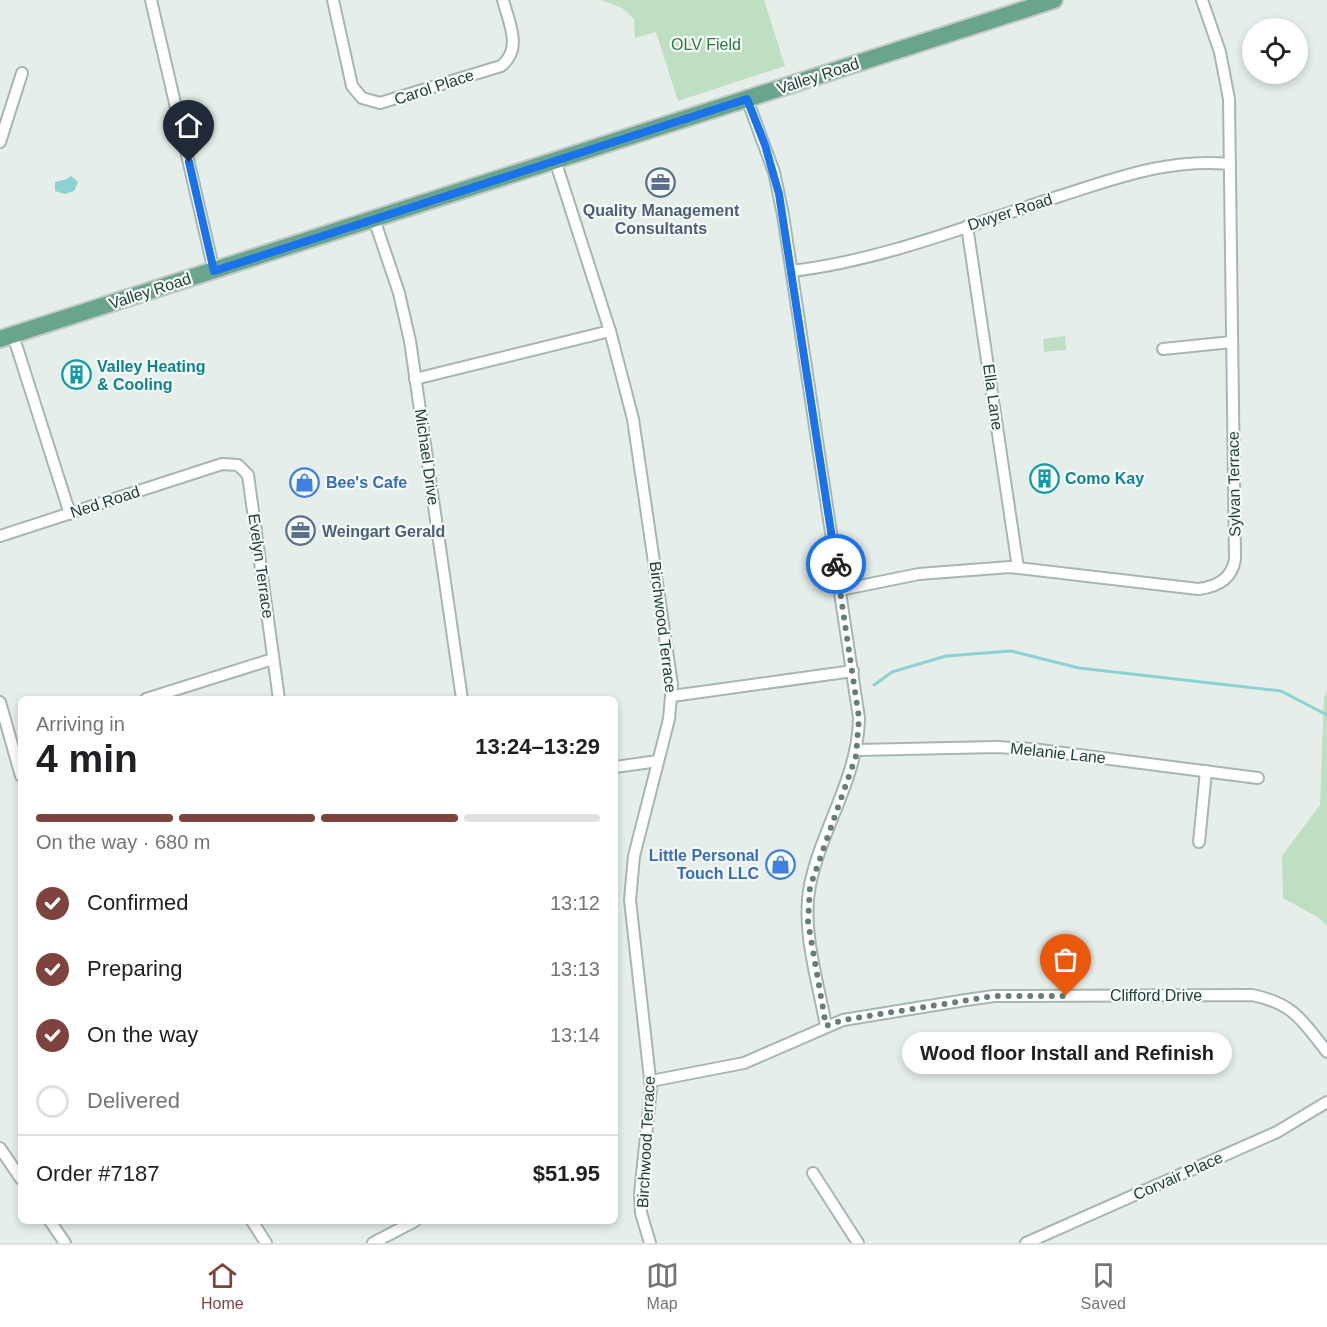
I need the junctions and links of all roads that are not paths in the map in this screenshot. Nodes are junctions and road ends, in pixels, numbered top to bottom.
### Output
1 (151, 0) edge
2 (333, 0) edge
3 (503, 0) edge
4 (1054, 0) edge
5 (1202, 0) edge
6 (22, 73) dead end
7 (747, 99) junction
8 (0, 142) edge
9 (555, 160) junction
10 (1230, 164) junction
11 (374, 219) junction
12 (967, 226) junction
13 (214, 271) junction
14 (792, 271) junction
15 (610, 331) junction
16 (7, 337) edge
17 (1232, 342) junction
18 (1163, 349) dead end
19 (415, 379) junction
20 (210, 468) joint
21 (70, 514) junction
22 (0, 536) edge
23 (1018, 568) junction
24 (840, 590) junction
25 (273, 658) junction
26 (853, 671) junction
27 (155, 696) edge
28 (279, 696) edge
29 (462, 696) edge
30 (672, 696) junction
31 (0, 702) edge
32 (16, 740) edge
33 (857, 750) junction
34 (658, 761) junction
35 (618, 767) edge
36 (1206, 771) junction
37 (1258, 778) dead end
38 (1199, 842) dead end
39 (826, 1026) junction
40 (1327, 1052) edge
41 (651, 1080) junction
42 (1327, 1102) edge
43 (0, 1148) edge
44 (813, 1173) dead end
45 (18, 1175) edge
46 (52, 1224) edge
47 (254, 1224) edge
48 (409, 1224) edge
49 (65, 1243) edge
50 (266, 1243) edge
51 (373, 1243) edge
52 (650, 1243) edge
53 (858, 1243) edge
54 (1026, 1243) edge

1 - 13 street
2 - 3 street, Carol Place
4 - 7 main road, Valley Road
5 - 10 street, Sylvan Terrace
6 - 8 street
7 - 9 main road, Valley Road
7 - 14 street
9 - 11 main road, Valley Road
9 - 15 street, Birchwood Terrace
10 - 12 street, Dwyer Road
10 - 17 street, Sylvan Terrace
11 - 13 main road, Valley Road
11 - 19 street, Michael Drive
12 - 14 street, Dwyer Road
12 - 23 street, Ella Lane
13 - 16 main road, Valley Road
14 - 24 street
15 - 19 street
15 - 30 street, Birchwood Terrace
16 - 21 street
17 - 18 street
17 - 23 street, Sylvan Terrace
19 - 29 street, Michael Drive
20 - 21 street, Ned Road
20 - 25 street, Evelyn Terrace
21 - 22 street, Ned Road
23 - 24 street, Sylvan Terrace
24 - 26 street
25 - 27 street
25 - 28 street, Evelyn Terrace
26 - 30 street
26 - 33 street
30 - 34 street, Birchwood Terrace
31 - 32 street
33 - 36 street, Melanie Lane
33 - 39 street
34 - 35 street
34 - 41 street, Birchwood Terrace
36 - 37 street, Melanie Lane
36 - 38 street
39 - 40 street, Clifford Drive
39 - 41 street, Clifford Drive
41 - 52 street, Birchwood Terrace
42 - 54 street, Corvair Place
43 - 45 street
44 - 53 street
46 - 49 street
47 - 50 street
48 - 51 street

